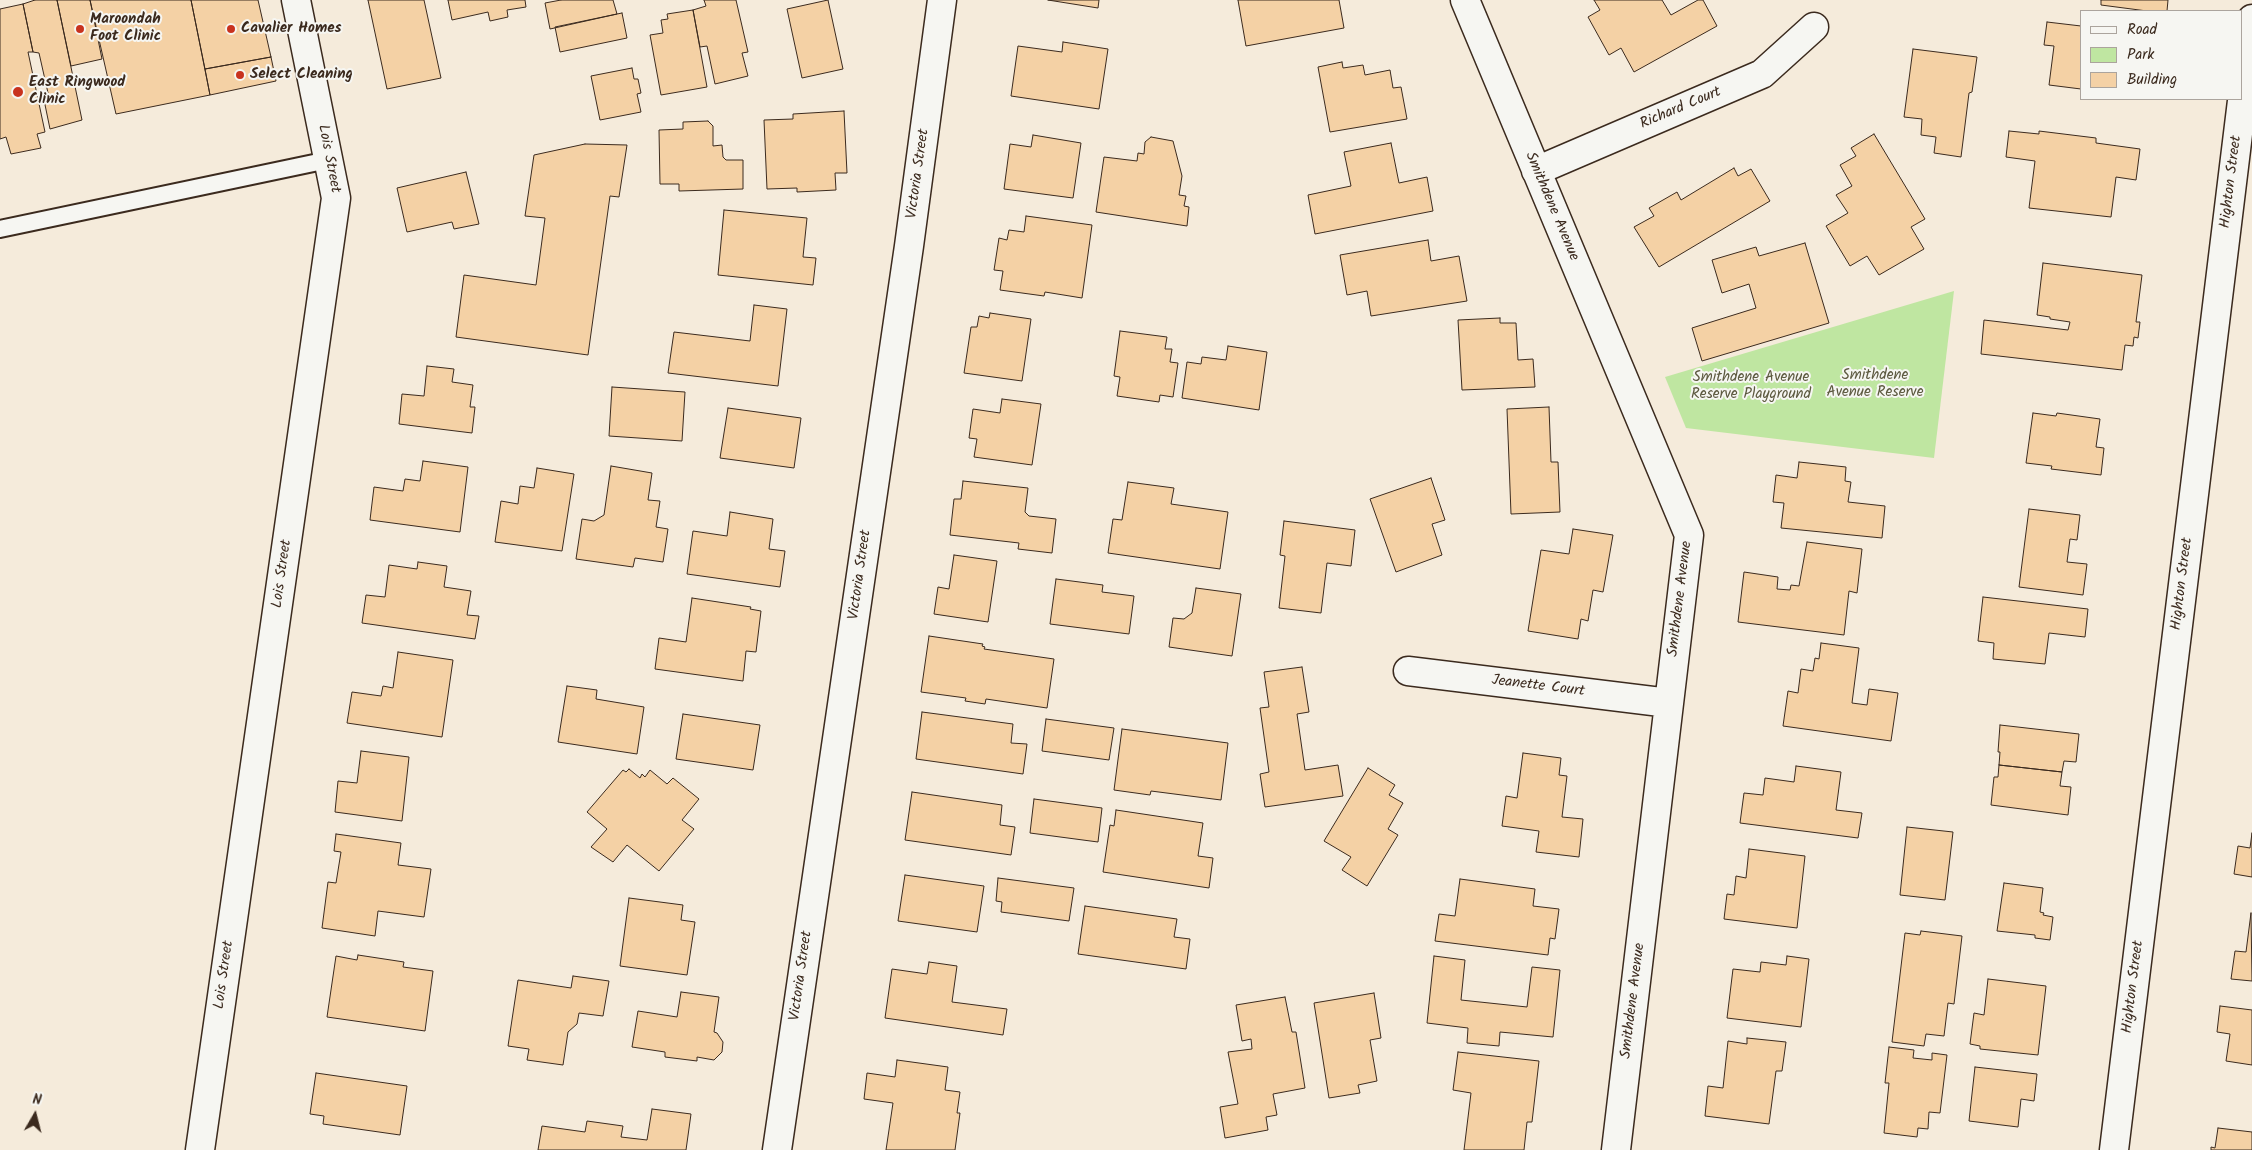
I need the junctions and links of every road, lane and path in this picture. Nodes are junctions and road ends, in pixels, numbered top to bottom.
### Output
1 (296, 0) edge
2 (942, 0) edge
3 (1465, 0) edge
4 (2252, 19) edge
5 (1814, 27) dead end
6 (328, 160) junction
7 (1536, 171) junction
8 (0, 229) edge
9 (1408, 671) dead end
10 (1669, 703) junction
11 (200, 1150) edge
12 (776, 1150) edge
13 (1616, 1150) edge
14 (2114, 1150) edge

1 - 6 street, Lois Street
2 - 12 street, Victoria Street
3 - 7 street, Smithdene Avenue
4 - 14 street, Highton Street
5 - 7 street, Richard Court
6 - 8 lane
6 - 11 street, Lois Street
7 - 10 street, Smithdene Avenue
9 - 10 street, Jeanette Court
10 - 13 street, Smithdene Avenue

